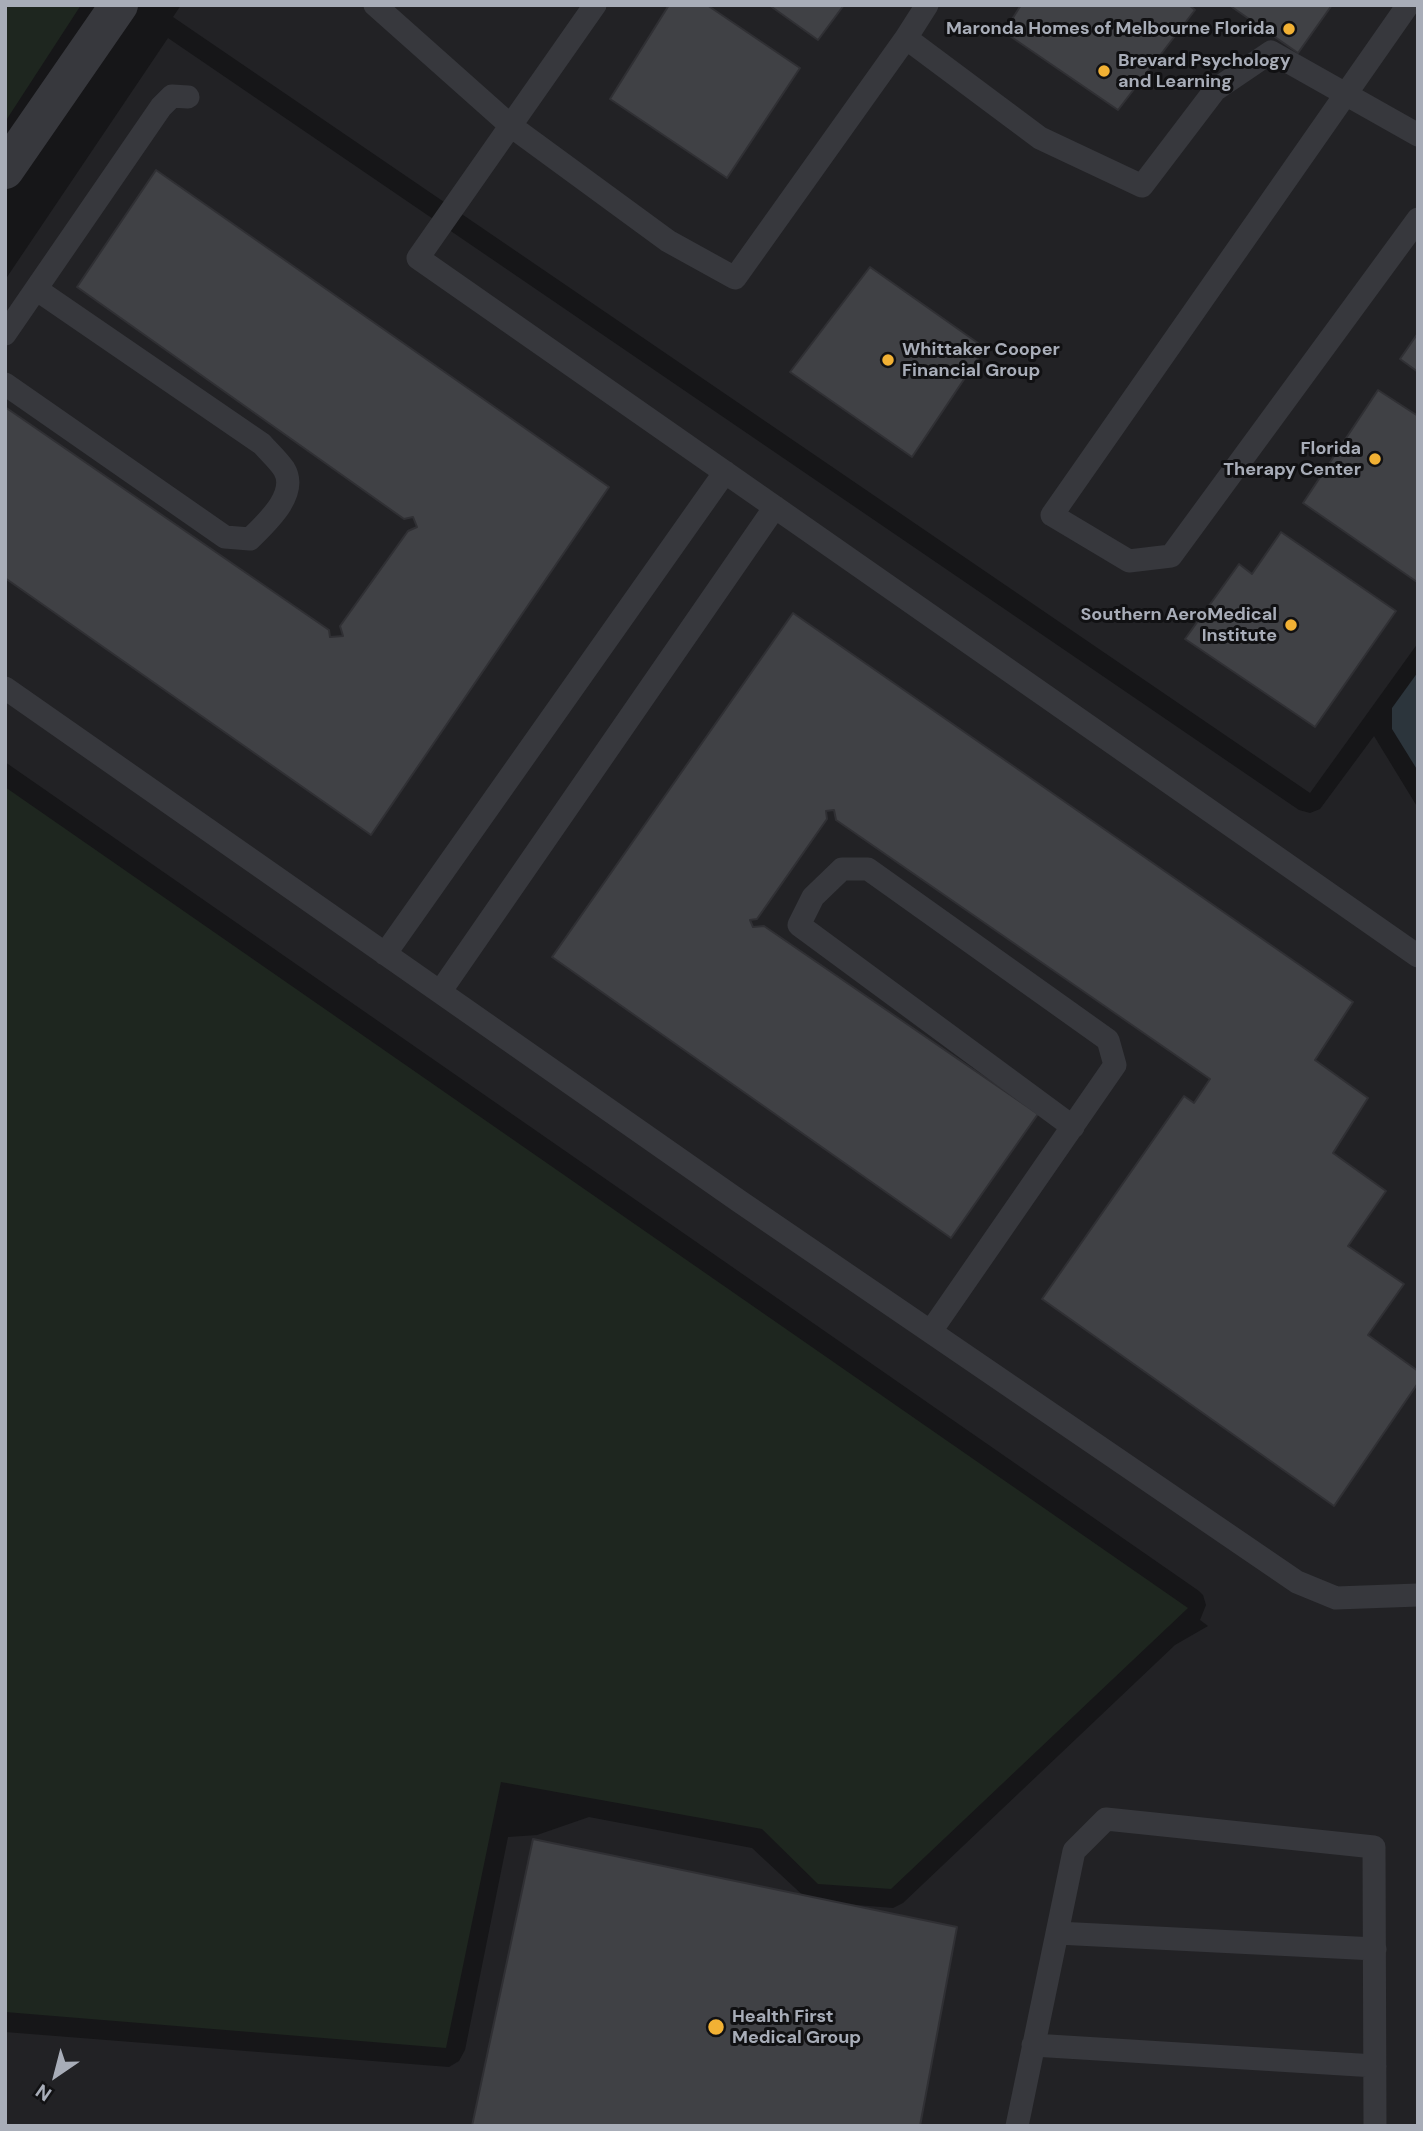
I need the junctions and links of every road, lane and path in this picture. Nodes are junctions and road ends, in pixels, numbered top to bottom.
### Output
1 (119, 5) edge
2 (375, 5) edge
3 (595, 5) edge
4 (926, 5) edge
5 (1408, 5) edge
6 (906, 37) junction
7 (1346, 96) junction
8 (188, 97) dead end
9 (511, 125) junction
10 (1418, 135) edge
11 (5, 170) edge
12 (1418, 219) edge
13 (36, 289) junction
14 (5, 334) edge
15 (5, 384) edge
16 (725, 472) junction
17 (775, 507) junction
18 (5, 688) edge
19 (385, 954) junction
20 (1418, 956) edge
21 (440, 992) junction
22 (1073, 1126) junction
23 (931, 1331) junction
24 (1418, 1595) edge
25 (1057, 1933) junction
26 (1375, 1949) junction
27 (1034, 2045) junction
28 (1375, 2066) junction
29 (1017, 2126) edge
30 (1375, 2126) edge

1 - 11 street
2 - 9 lane
3 - 9 lane
4 - 6 lane
5 - 7 lane
6 - 7 lane
6 - 9 lane
7 - 10 lane
7 - 12 lane
8 - 13 lane
9 - 16 lane
13 - 14 lane
13 - 15 lane
16 - 17 lane
16 - 19 lane
17 - 20 lane
17 - 21 lane
18 - 19 lane
19 - 21 lane
21 - 23 lane
22 - 22 lane
22 - 23 lane
23 - 24 lane
25 - 26 lane
25 - 26 lane
25 - 27 lane
26 - 28 lane
27 - 28 lane
27 - 29 lane
28 - 30 lane

